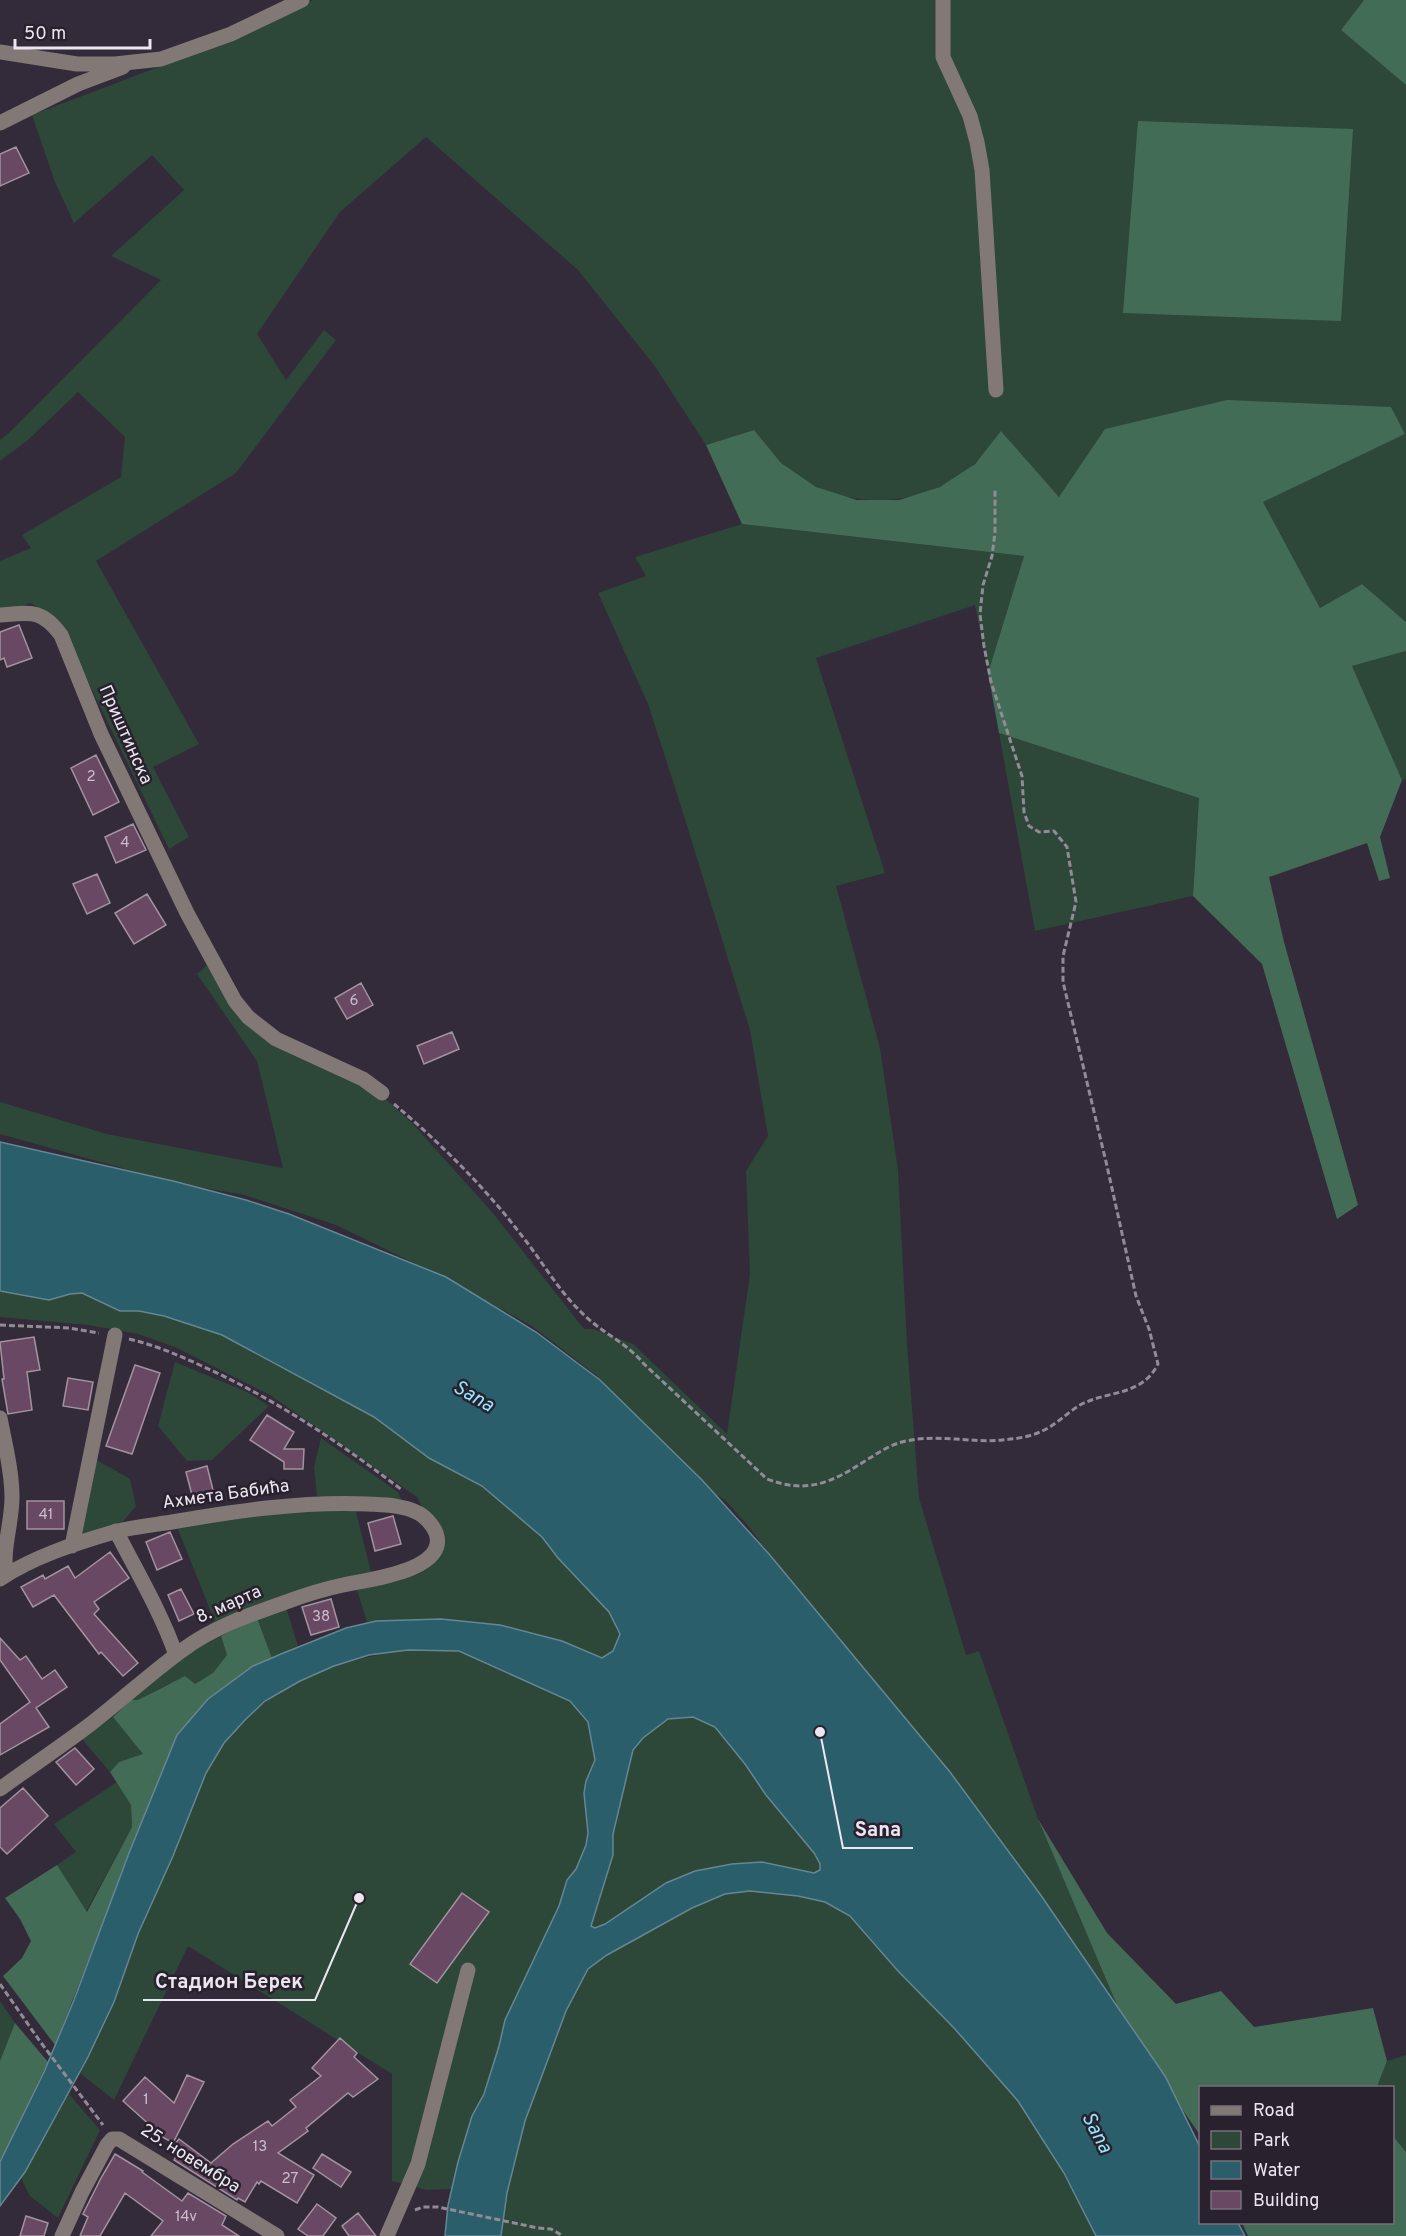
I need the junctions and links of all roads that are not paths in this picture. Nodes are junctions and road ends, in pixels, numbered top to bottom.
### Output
1 (302, 0) edge
2 (943, 0) edge
3 (0, 52) edge
4 (134, 62) junction
5 (0, 123) edge
6 (996, 390) dead end
7 (0, 615) edge
8 (382, 1094) road end
9 (115, 1335) road end
10 (0, 1418) edge
11 (419, 1513) joint
12 (116, 1531) junction
13 (72, 1546) junction
14 (3, 1577) edge
15 (176, 1655) junction
16 (0, 1789) edge
17 (468, 1970) dead end
18 (63, 2236) edge
19 (277, 2236) edge
20 (387, 2236) edge

1 - 4 street
2 - 6 street
3 - 4 street
4 - 5 street
7 - 8 street, Приштинска
9 - 13 street
10 - 14 street, Ахмета Бабића
11 - 12 street, Ахмета Бабића
11 - 15 street, 8. марта
12 - 13 street, Ахмета Бабића
12 - 15 street
13 - 14 street, Ахмета Бабића
15 - 16 street, 8. марта
17 - 20 street
18 - 19 street, 25. новембра

